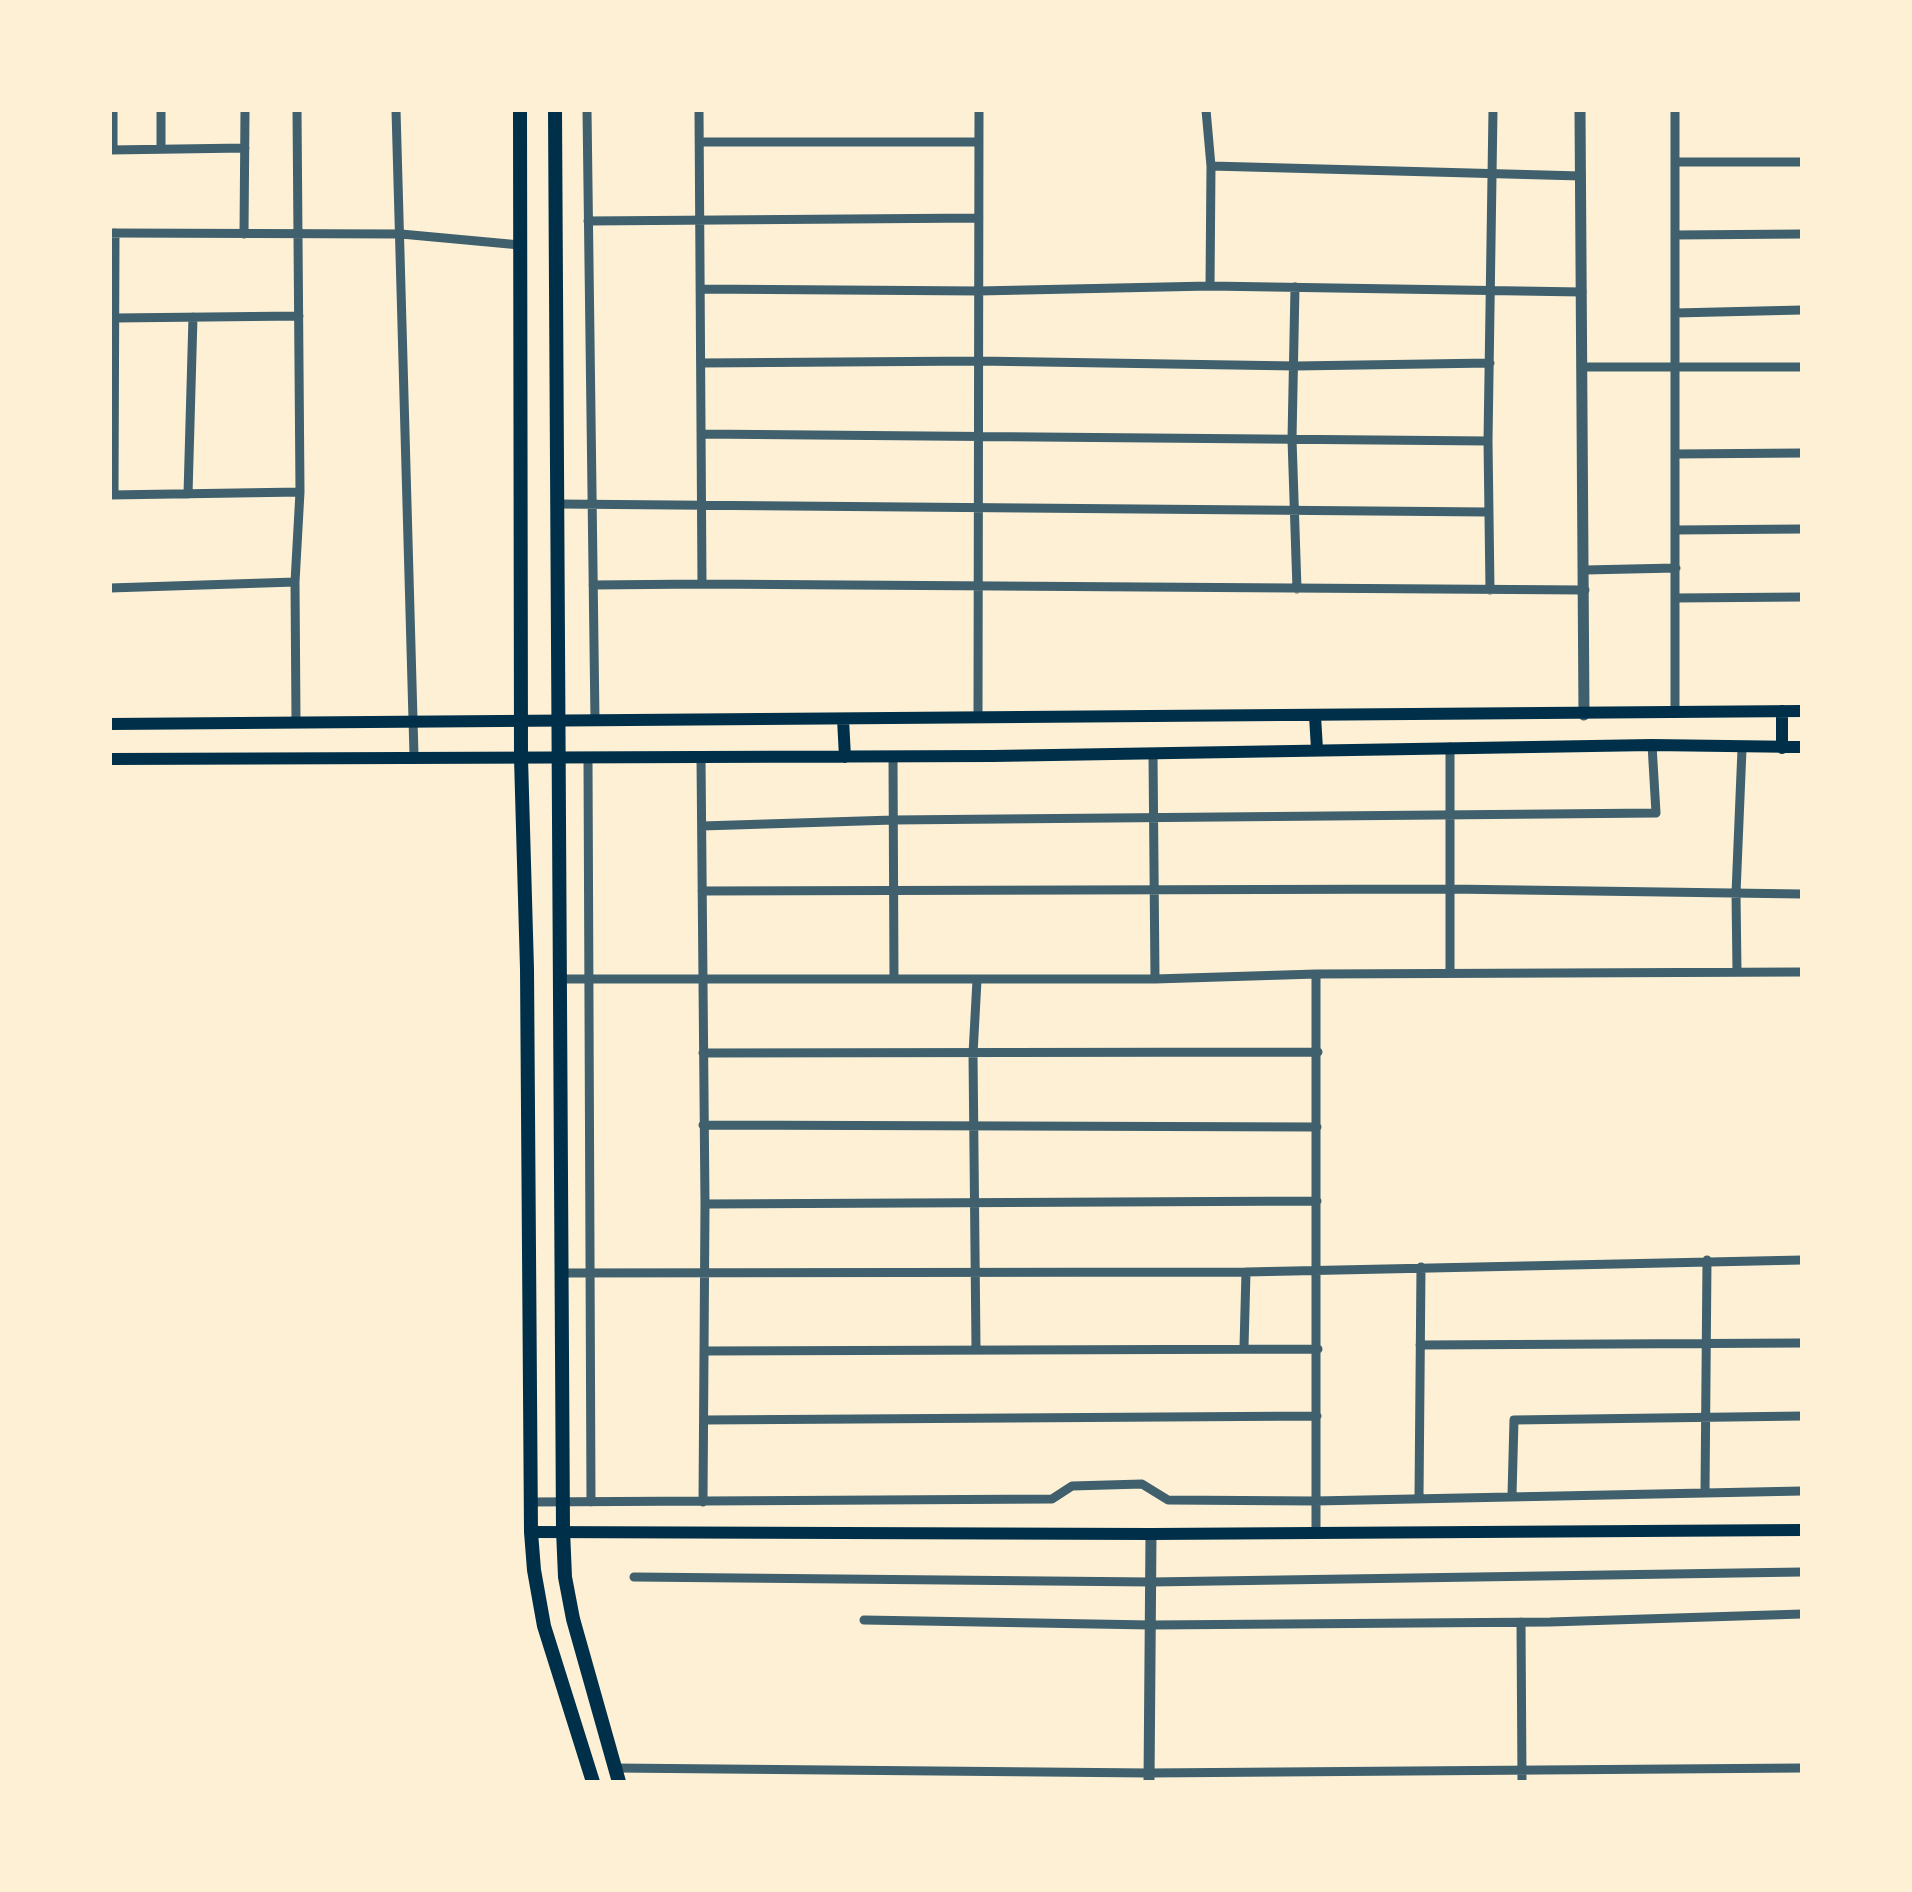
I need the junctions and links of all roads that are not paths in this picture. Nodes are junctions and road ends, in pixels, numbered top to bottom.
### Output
1 (113, 110) edge
2 (161, 110) edge
3 (245, 110) edge
4 (296, 110) edge
5 (396, 110) edge
6 (520, 110) edge
7 (555, 110) edge
8 (587, 110) edge
9 (699, 110) edge
10 (979, 110) edge
11 (1206, 110) edge
12 (1494, 110) edge
13 (1580, 110) edge
14 (1675, 110) edge
15 (700, 142) junction
16 (979, 142) junction
17 (244, 148) junction
18 (161, 149) junction
19 (111, 150) edge
20 (1675, 162) junction
21 (1802, 162) edge
22 (1211, 166) junction
23 (1494, 172) junction
24 (1581, 176) junction
25 (979, 218) junction
26 (700, 219) junction
27 (588, 220) junction
28 (113, 233) edge
29 (244, 234) junction
30 (298, 234) junction
31 (401, 234) junction
32 (1802, 234) edge
33 (1675, 235) junction
34 (520, 245) junction
35 (1210, 286) junction
36 (1295, 288) junction
37 (700, 289) junction
38 (979, 290) junction
39 (1492, 290) junction
40 (1582, 292) junction
41 (1802, 310) edge
42 (1675, 313) junction
43 (299, 316) junction
44 (193, 317) junction
45 (115, 318) junction
46 (978, 361) junction
47 (701, 363) junction
48 (1490, 363) junction
49 (1296, 366) junction
50 (1583, 367) junction
51 (1676, 367) junction
52 (1802, 367) edge
53 (701, 434) junction
54 (978, 437) junction
55 (1292, 439) junction
56 (1488, 441) junction
57 (1676, 454) junction
58 (1802, 454) edge
59 (300, 492) junction
60 (188, 494) junction
61 (112, 495) edge
62 (558, 504) junction
63 (592, 504) junction
64 (702, 504) junction
65 (978, 509) junction
66 (1294, 511) junction
67 (1488, 512) junction
68 (1802, 529) edge
69 (1676, 530) junction
70 (1676, 568) junction
71 (1585, 570) junction
72 (295, 582) junction
73 (702, 584) junction
74 (593, 585) junction
75 (977, 586) junction
76 (110, 588) edge
77 (1297, 588) junction
78 (1490, 590) junction
79 (1585, 590) junction
80 (1802, 597) edge
81 (1676, 598) junction
82 (1782, 711) junction
83 (1802, 711) edge
84 (1675, 712) junction
85 (1584, 715) junction
86 (978, 716) junction
87 (1316, 716) junction
88 (844, 719) junction
89 (414, 721) junction
90 (296, 722) junction
91 (561, 722) junction
92 (595, 722) junction
93 (522, 723) junction
94 (110, 724) edge
95 (1652, 745) junction
96 (1450, 747) junction
97 (1782, 748) junction
98 (1802, 748) edge
99 (1742, 749) junction
100 (1317, 750) junction
101 (1153, 754) junction
102 (414, 756) junction
103 (845, 757) junction
104 (893, 757) junction
105 (521, 758) junction
106 (561, 758) junction
107 (588, 758) junction
108 (701, 758) junction
109 (110, 759) edge
110 (1450, 814) junction
111 (1154, 819) junction
112 (893, 820) junction
113 (702, 826) junction
114 (1450, 888) junction
115 (702, 890) junction
116 (893, 890) junction
117 (1155, 890) junction
118 (1736, 892) junction
119 (1802, 894) edge
120 (1737, 972) junction
121 (1802, 972) edge
122 (1450, 973) junction
123 (1316, 974) junction
124 (590, 978) junction
125 (701, 978) junction
126 (1156, 979) junction
127 (561, 980) junction
128 (894, 980) junction
129 (977, 980) junction
130 (1318, 1052) junction
131 (703, 1053) junction
132 (973, 1054) junction
133 (703, 1125) junction
134 (1317, 1127) junction
135 (974, 1128) junction
136 (1317, 1201) junction
137 (975, 1202) junction
138 (705, 1204) junction
139 (1706, 1260) junction
140 (1802, 1260) edge
141 (1422, 1266) junction
142 (1317, 1269) junction
143 (976, 1270) junction
144 (561, 1272) junction
145 (1246, 1272) junction
146 (592, 1274) junction
147 (704, 1274) junction
148 (1802, 1342) edge
149 (1707, 1343) junction
150 (1420, 1345) junction
151 (1244, 1347) junction
152 (976, 1348) junction
153 (1318, 1349) junction
154 (705, 1350) junction
155 (1317, 1416) junction
156 (1802, 1416) edge
157 (1705, 1417) junction
158 (705, 1420) junction
159 (1802, 1491) edge
160 (1705, 1492) junction
161 (1512, 1496) junction
162 (1419, 1497) junction
163 (562, 1501) junction
164 (532, 1502) junction
165 (592, 1502) junction
166 (703, 1502) junction
167 (1316, 1502) junction
168 (563, 1530) junction
169 (1802, 1530) edge
170 (1316, 1531) junction
171 (532, 1532) junction
172 (1150, 1534) junction
173 (1802, 1572) edge
174 (634, 1577) dead end
175 (1151, 1582) junction
176 (1802, 1614) edge
177 (864, 1620) dead end
178 (1521, 1622) junction
179 (1150, 1624) junction
180 (1802, 1768) edge
181 (617, 1775) edge
182 (1149, 1777) edge
183 (1522, 1777) edge
184 (592, 1782) edge

1 - 19 street
2 - 18 street
3 - 17 street
4 - 30 street
5 - 31 street
6 - 34 main road
7 - 62 main road
8 - 27 street
9 - 15 street
10 - 16 street
11 - 22 street
12 - 23 street
13 - 24 street
14 - 20 street
15 - 16 street
15 - 26 street
16 - 25 street
17 - 18 street
17 - 29 street
18 - 19 street
20 - 21 street
20 - 33 street
22 - 23 street
22 - 35 street
23 - 24 street
23 - 39 street
24 - 40 street
25 - 26 street
25 - 38 street
26 - 27 street
26 - 37 street
27 - 63 street
28 - 29 street
28 - 45 street
29 - 30 street
30 - 31 street
30 - 43 street
31 - 34 street
31 - 89 street
32 - 33 street
33 - 42 street
34 - 93 main road
35 - 36 street
35 - 38 street
36 - 39 street
36 - 49 street
37 - 38 street
37 - 47 street
38 - 46 street
39 - 40 street
39 - 48 street
40 - 50 street
41 - 42 street
42 - 51 street
43 - 44 street
43 - 59 street
44 - 45 street
44 - 60 street
45 - 61 street
46 - 47 street
46 - 49 street
46 - 54 street
47 - 53 street
48 - 49 street
48 - 56 street
49 - 55 street
50 - 51 street
50 - 71 street
51 - 52 street
51 - 57 street
53 - 54 street
53 - 64 street
54 - 55 street
54 - 65 street
55 - 56 street
55 - 66 street
56 - 67 street
57 - 58 street
57 - 69 street
59 - 60 street
59 - 72 street
60 - 61 street
62 - 63 street
62 - 91 main road
63 - 64 street
63 - 74 street
64 - 65 street
64 - 73 street
65 - 66 street
65 - 75 street
66 - 67 street
66 - 77 street
67 - 78 street
68 - 69 street
69 - 70 street
70 - 71 street
70 - 81 street
71 - 79 street
72 - 76 street
72 - 90 street
73 - 74 street
73 - 75 street
74 - 92 street
75 - 77 street
75 - 86 street
77 - 78 street
78 - 79 street
79 - 85 street
80 - 81 street
81 - 84 street
82 - 83 main road
82 - 84 main road
82 - 97 main road
84 - 85 main road
85 - 87 main road
86 - 87 main road
86 - 88 main road
87 - 100 main road
88 - 92 main road
88 - 103 main road
89 - 90 main road
89 - 93 main road
89 - 102 street
90 - 94 main road
91 - 92 main road
91 - 93 main road
91 - 106 main road
93 - 105 main road
95 - 96 main road
95 - 99 main road
95 - 110 street
96 - 100 main road
96 - 110 street
97 - 98 main road
97 - 99 main road
99 - 118 street
100 - 101 main road
101 - 104 main road
101 - 111 street
102 - 105 main road
102 - 109 main road
103 - 104 main road
103 - 108 main road
104 - 112 street
105 - 106 main road
105 - 164 main road
106 - 107 main road
106 - 127 main road
107 - 108 main road
107 - 124 street
108 - 113 street
110 - 111 street
110 - 114 street
111 - 112 street
111 - 117 street
112 - 113 street
112 - 116 street
113 - 115 street
114 - 117 street
114 - 118 street
114 - 122 street
115 - 116 street
115 - 125 street
116 - 117 street
116 - 128 street
117 - 126 street
118 - 119 street
118 - 120 street
120 - 121 street
120 - 122 street
122 - 123 street
123 - 126 street
123 - 130 street
124 - 125 street
124 - 127 street
124 - 146 street
125 - 128 street
125 - 131 street
126 - 129 street
127 - 144 main road
128 - 129 street
129 - 132 street
130 - 132 street
130 - 134 street
131 - 132 street
131 - 133 street
132 - 135 street
133 - 135 street
133 - 138 street
134 - 135 street
134 - 136 street
135 - 137 street
136 - 137 street
136 - 142 street
137 - 138 street
137 - 143 street
138 - 147 street
139 - 140 street
139 - 141 street
139 - 149 street
141 - 142 street
141 - 150 street
142 - 145 street
142 - 153 street
143 - 145 street
143 - 147 street
143 - 152 street
144 - 146 street
144 - 163 main road
145 - 151 street
146 - 147 street
146 - 165 street
147 - 154 street
148 - 149 street
149 - 150 street
149 - 157 street
150 - 162 street
151 - 152 street
151 - 153 street
152 - 154 street
153 - 155 street
154 - 158 street
155 - 158 street
155 - 167 street
156 - 157 street
157 - 160 street
157 - 161 street
158 - 166 street
159 - 160 street
160 - 161 street
161 - 162 street
162 - 167 street
163 - 164 street
163 - 165 street
163 - 168 main road
164 - 171 main road
165 - 166 street
166 - 167 street
167 - 170 street
168 - 171 main road
168 - 172 main road
168 - 181 main road
169 - 170 main road
170 - 172 main road
171 - 184 main road
172 - 175 street
173 - 175 street
174 - 175 street
175 - 179 street
176 - 178 street
177 - 179 street
178 - 179 street
178 - 183 street
179 - 182 street
180 - 183 street
181 - 182 street
182 - 183 street

